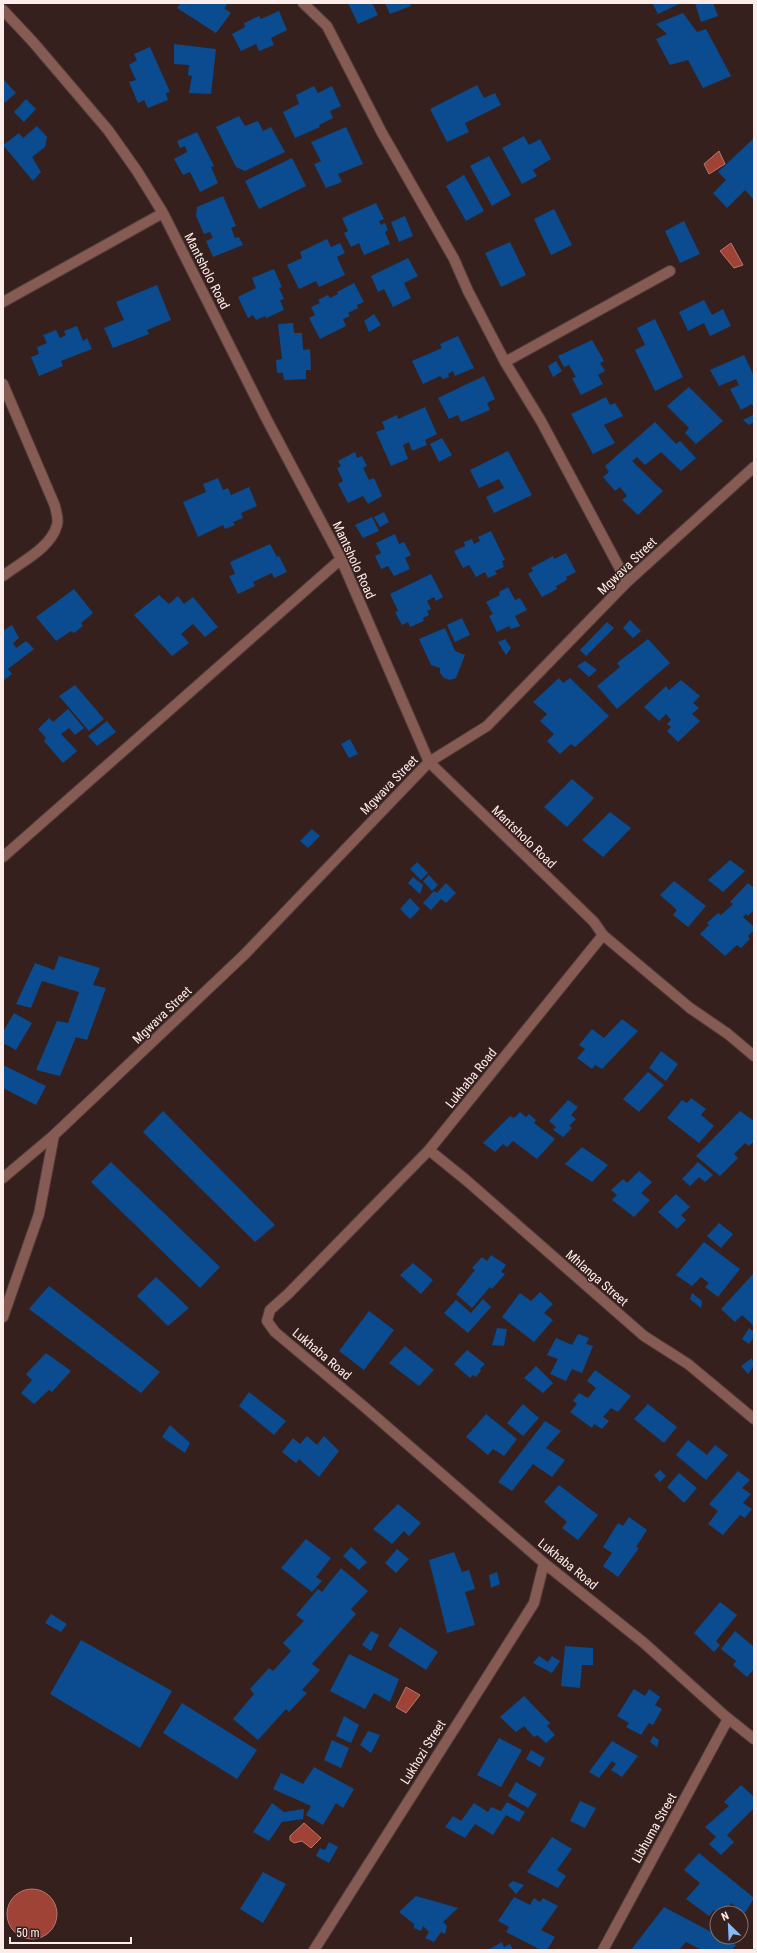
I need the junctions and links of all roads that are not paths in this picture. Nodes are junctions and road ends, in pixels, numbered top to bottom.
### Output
1 (303, 3) edge
2 (3, 10) edge
3 (163, 213) junction
4 (670, 271) dead end
5 (3, 302) edge
6 (505, 362) junction
7 (3, 384) edge
8 (754, 467) edge
9 (341, 559) junction
10 (3, 576) edge
11 (627, 582) junction
12 (429, 762) junction
13 (3, 857) edge
14 (603, 935) junction
15 (754, 1056) edge
16 (54, 1135) junction
17 (429, 1150) junction
18 (3, 1178) edge
19 (3, 1317) edge
20 (754, 1419) edge
21 (544, 1563) junction
22 (728, 1719) junction
23 (754, 1739) edge
24 (314, 1950) edge
25 (603, 1950) edge

1 - 6 street
2 - 3 street, Mantsholo Road
3 - 5 street
3 - 9 street, Mantsholo Road
4 - 6 street
6 - 11 street
7 - 10 street
8 - 11 street, Mgwava Street
9 - 12 street, Mantsholo Road
9 - 13 street
11 - 12 street, Mgwava Street
12 - 14 street, Mantsholo Road
12 - 16 street, Mgwava Street
14 - 15 street, Mantsholo Road
14 - 17 street, Lukhaba Road
16 - 18 street, Mgwava Street
16 - 19 street
17 - 20 street, Mhlanga Street
17 - 21 street, Lukhaba Road
21 - 22 street, Lukhaba Road
21 - 24 street, Lukhozi Street
22 - 23 street, Lukhaba Road
22 - 25 street, Libhuma Street

